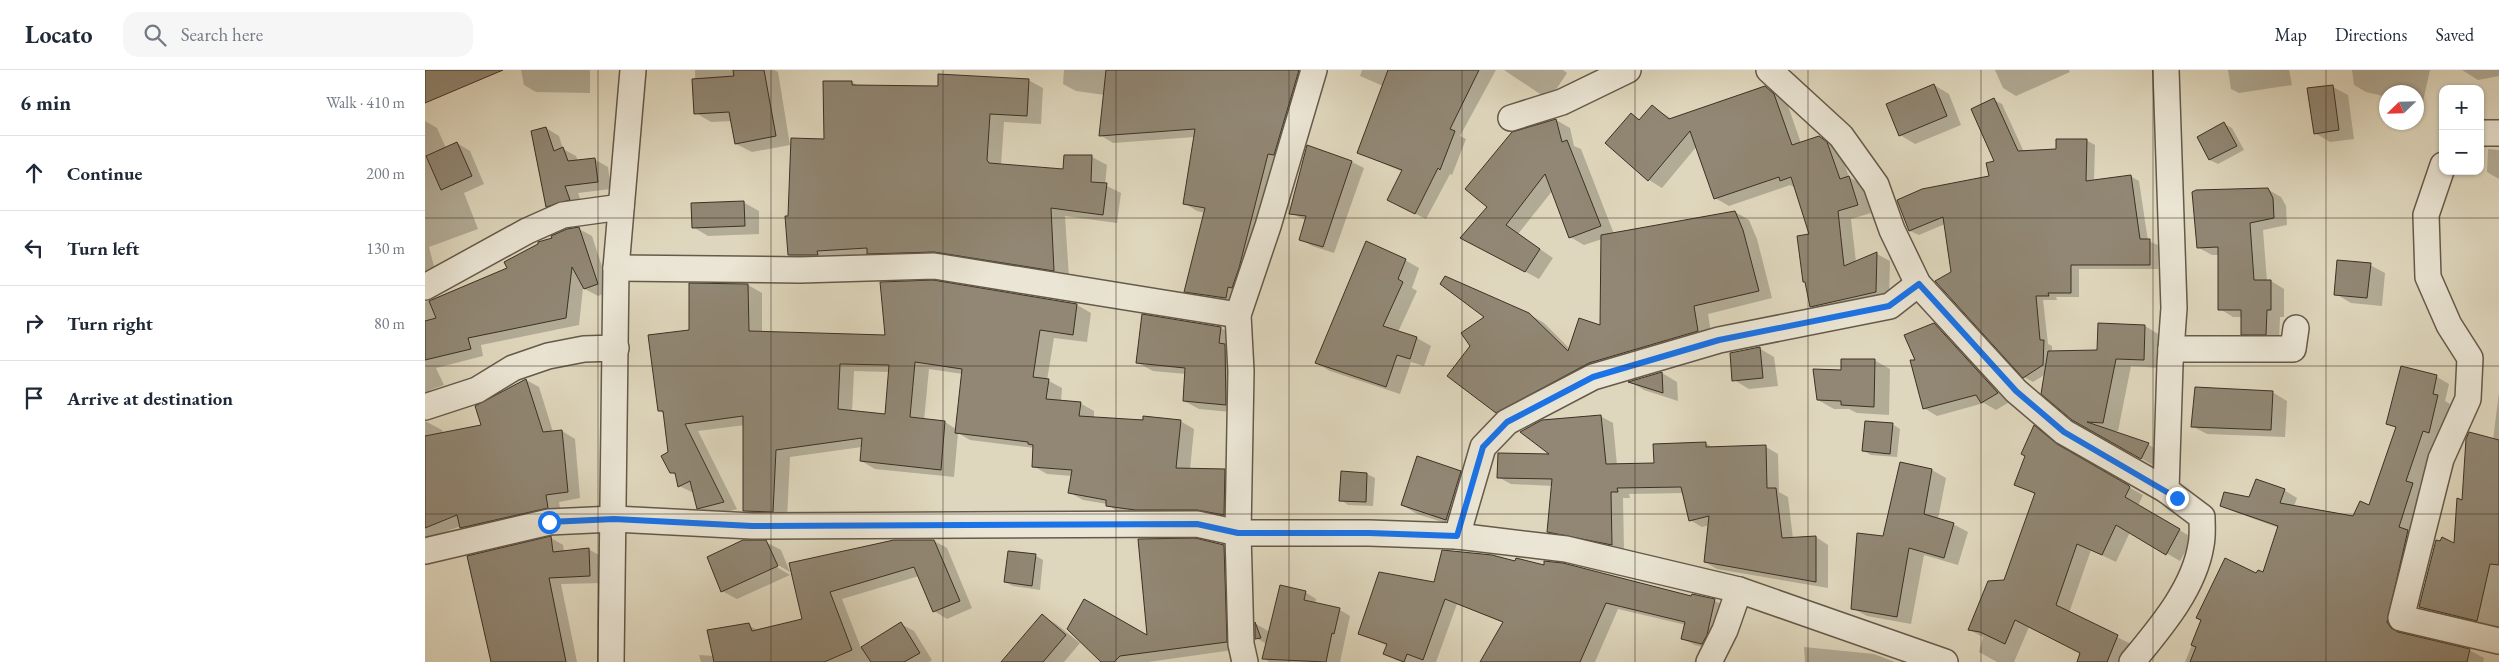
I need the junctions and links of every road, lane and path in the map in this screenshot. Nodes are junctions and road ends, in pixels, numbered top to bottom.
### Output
1 (633, 70) edge
2 (1314, 70) edge
3 (1628, 70) edge
4 (1769, 70) edge
5 (2165, 70) edge
6 (1511, 118) dead end
7 (2484, 133) edge
8 (2499, 133) edge
9 (2440, 175) edge
10 (621, 207) junction
11 (616, 268) junction
12 (1919, 284) junction
13 (425, 287) edge
14 (1238, 315) junction
15 (2296, 328) dead end
16 (616, 348) junction
17 (2171, 350) junction
18 (425, 407) edge
19 (2166, 490) junction
20 (614, 519) junction
21 (1238, 533) junction
22 (1457, 536) junction
23 (425, 551) edge
24 (1739, 590) junction
25 (2499, 641) edge
26 (611, 662) edge
27 (1245, 662) edge
28 (1709, 662) edge
29 (1945, 662) edge
30 (2133, 662) edge

1 - 10 street
2 - 14 street
3 - 6 street
4 - 12 street
5 - 17 street
7 - 8 street
9 - 25 street
10 - 11 street
10 - 13 street
11 - 14 street
11 - 16 street
12 - 19 street
12 - 22 street
14 - 21 street
15 - 17 street
16 - 18 street
16 - 20 street
17 - 19 street
19 - 30 street
20 - 21 street
20 - 23 street
20 - 26 street
21 - 22 street
21 - 27 street
22 - 24 street
24 - 28 street
24 - 29 street

